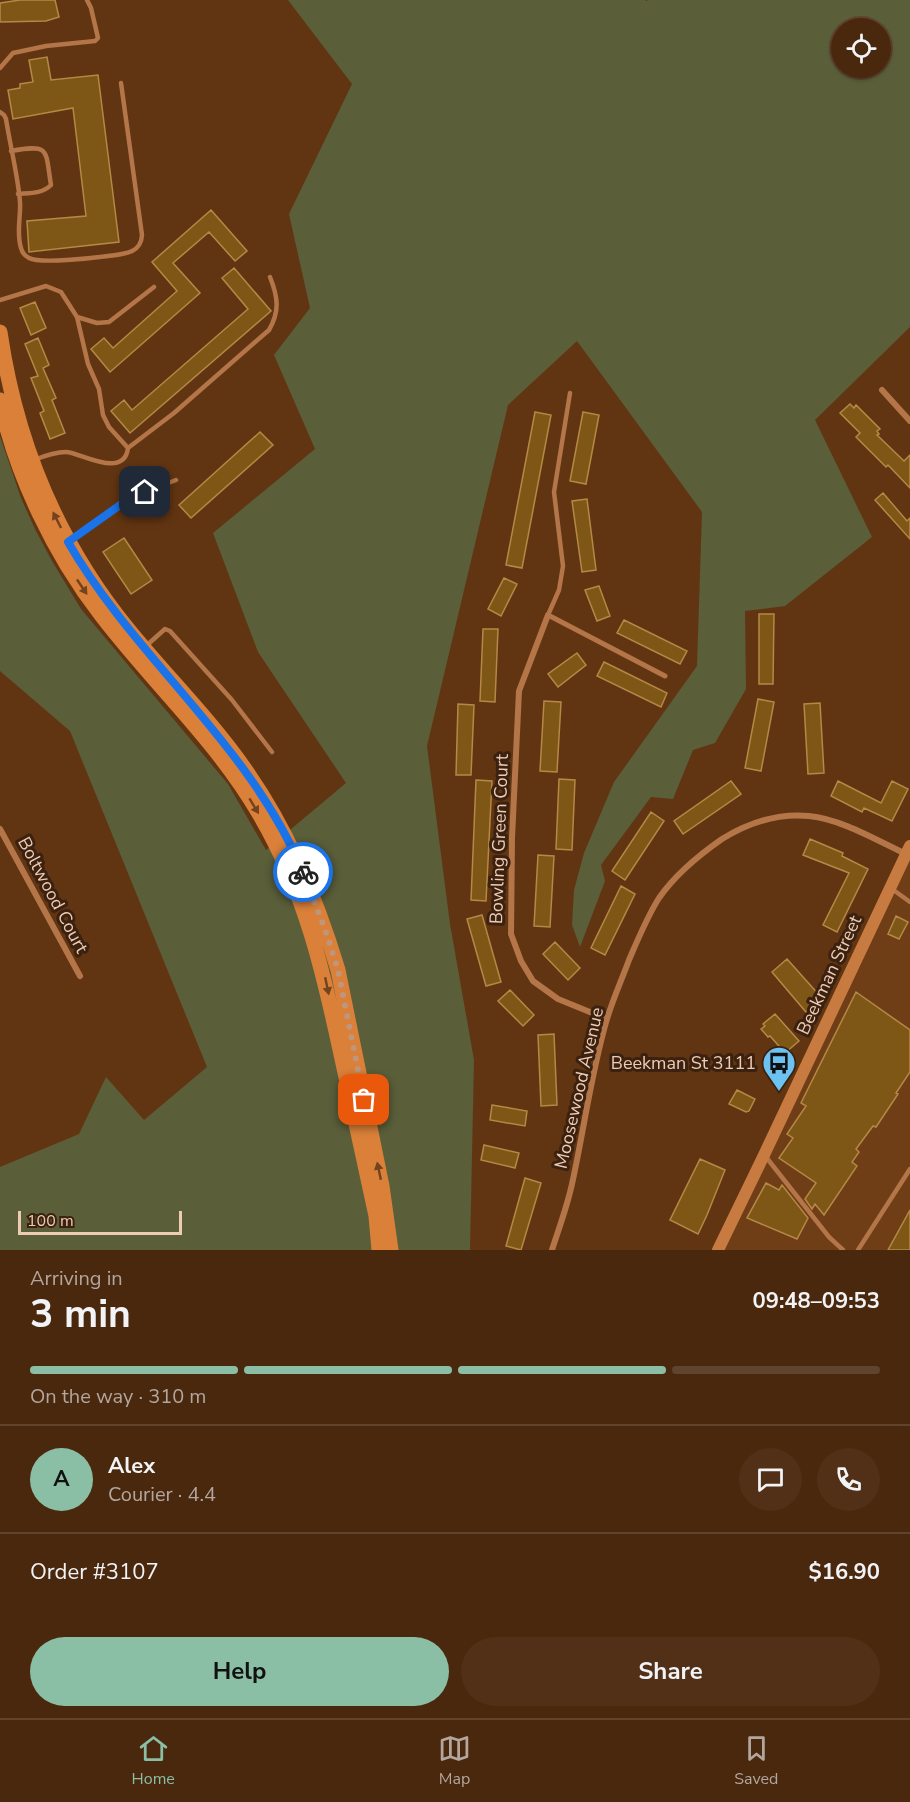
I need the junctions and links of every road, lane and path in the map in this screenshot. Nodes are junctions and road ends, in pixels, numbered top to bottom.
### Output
1 (87, 0) edge
2 (0, 68) edge
3 (121, 83) dead end
4 (0, 112) edge
5 (11, 151) junction
6 (18, 194) junction
7 (270, 277) dead end
8 (154, 287) dead end
9 (0, 300) edge
10 (77, 317) junction
11 (0, 332) edge
12 (882, 390) dead end
13 (570, 393) dead end
14 (0, 400) edge
15 (910, 421) edge
16 (128, 448) junction
17 (31, 461) junction
18 (176, 480) dead end
19 (63, 545) junction
20 (548, 615) junction
21 (139, 652) junction
22 (665, 676) dead end
23 (272, 752) dead end
24 (0, 829) edge
25 (908, 850) edge
26 (890, 888) junction
27 (910, 902) edge
28 (80, 976) dead end
29 (607, 1019) junction
30 (764, 1155) junction
31 (910, 1169) edge
32 (379, 1250) edge
33 (391, 1250) edge
34 (552, 1250) edge
35 (718, 1250) edge
36 (843, 1250) edge
37 (858, 1250) edge

1 - 2 lane
3 - 6 lane
4 - 5 lane
5 - 6 lane
5 - 6 lane
7 - 16 lane
8 - 10 lane
9 - 10 lane
10 - 16 lane
11 - 17 main road
12 - 15 street
13 - 20 lane
14 - 19 main road
16 - 17 lane
19 -> 17 main road
18 - 19 lane
19 - 21 main road
20 - 22 street
20 - 29 street, Bowling Green Court
21 - 23 lane
21 -> 32 main road
33 -> 21 main road
24 - 28 street, Boltwood Court
25 - 26 main road, Beekman Street
25 - 29 street, Moosewood Avenue
26 - 27 lane
26 - 30 main road, Beekman Street
29 - 34 street, Moosewood Avenue
30 - 35 main road, Beekman Street
30 - 36 lane
31 - 37 lane

